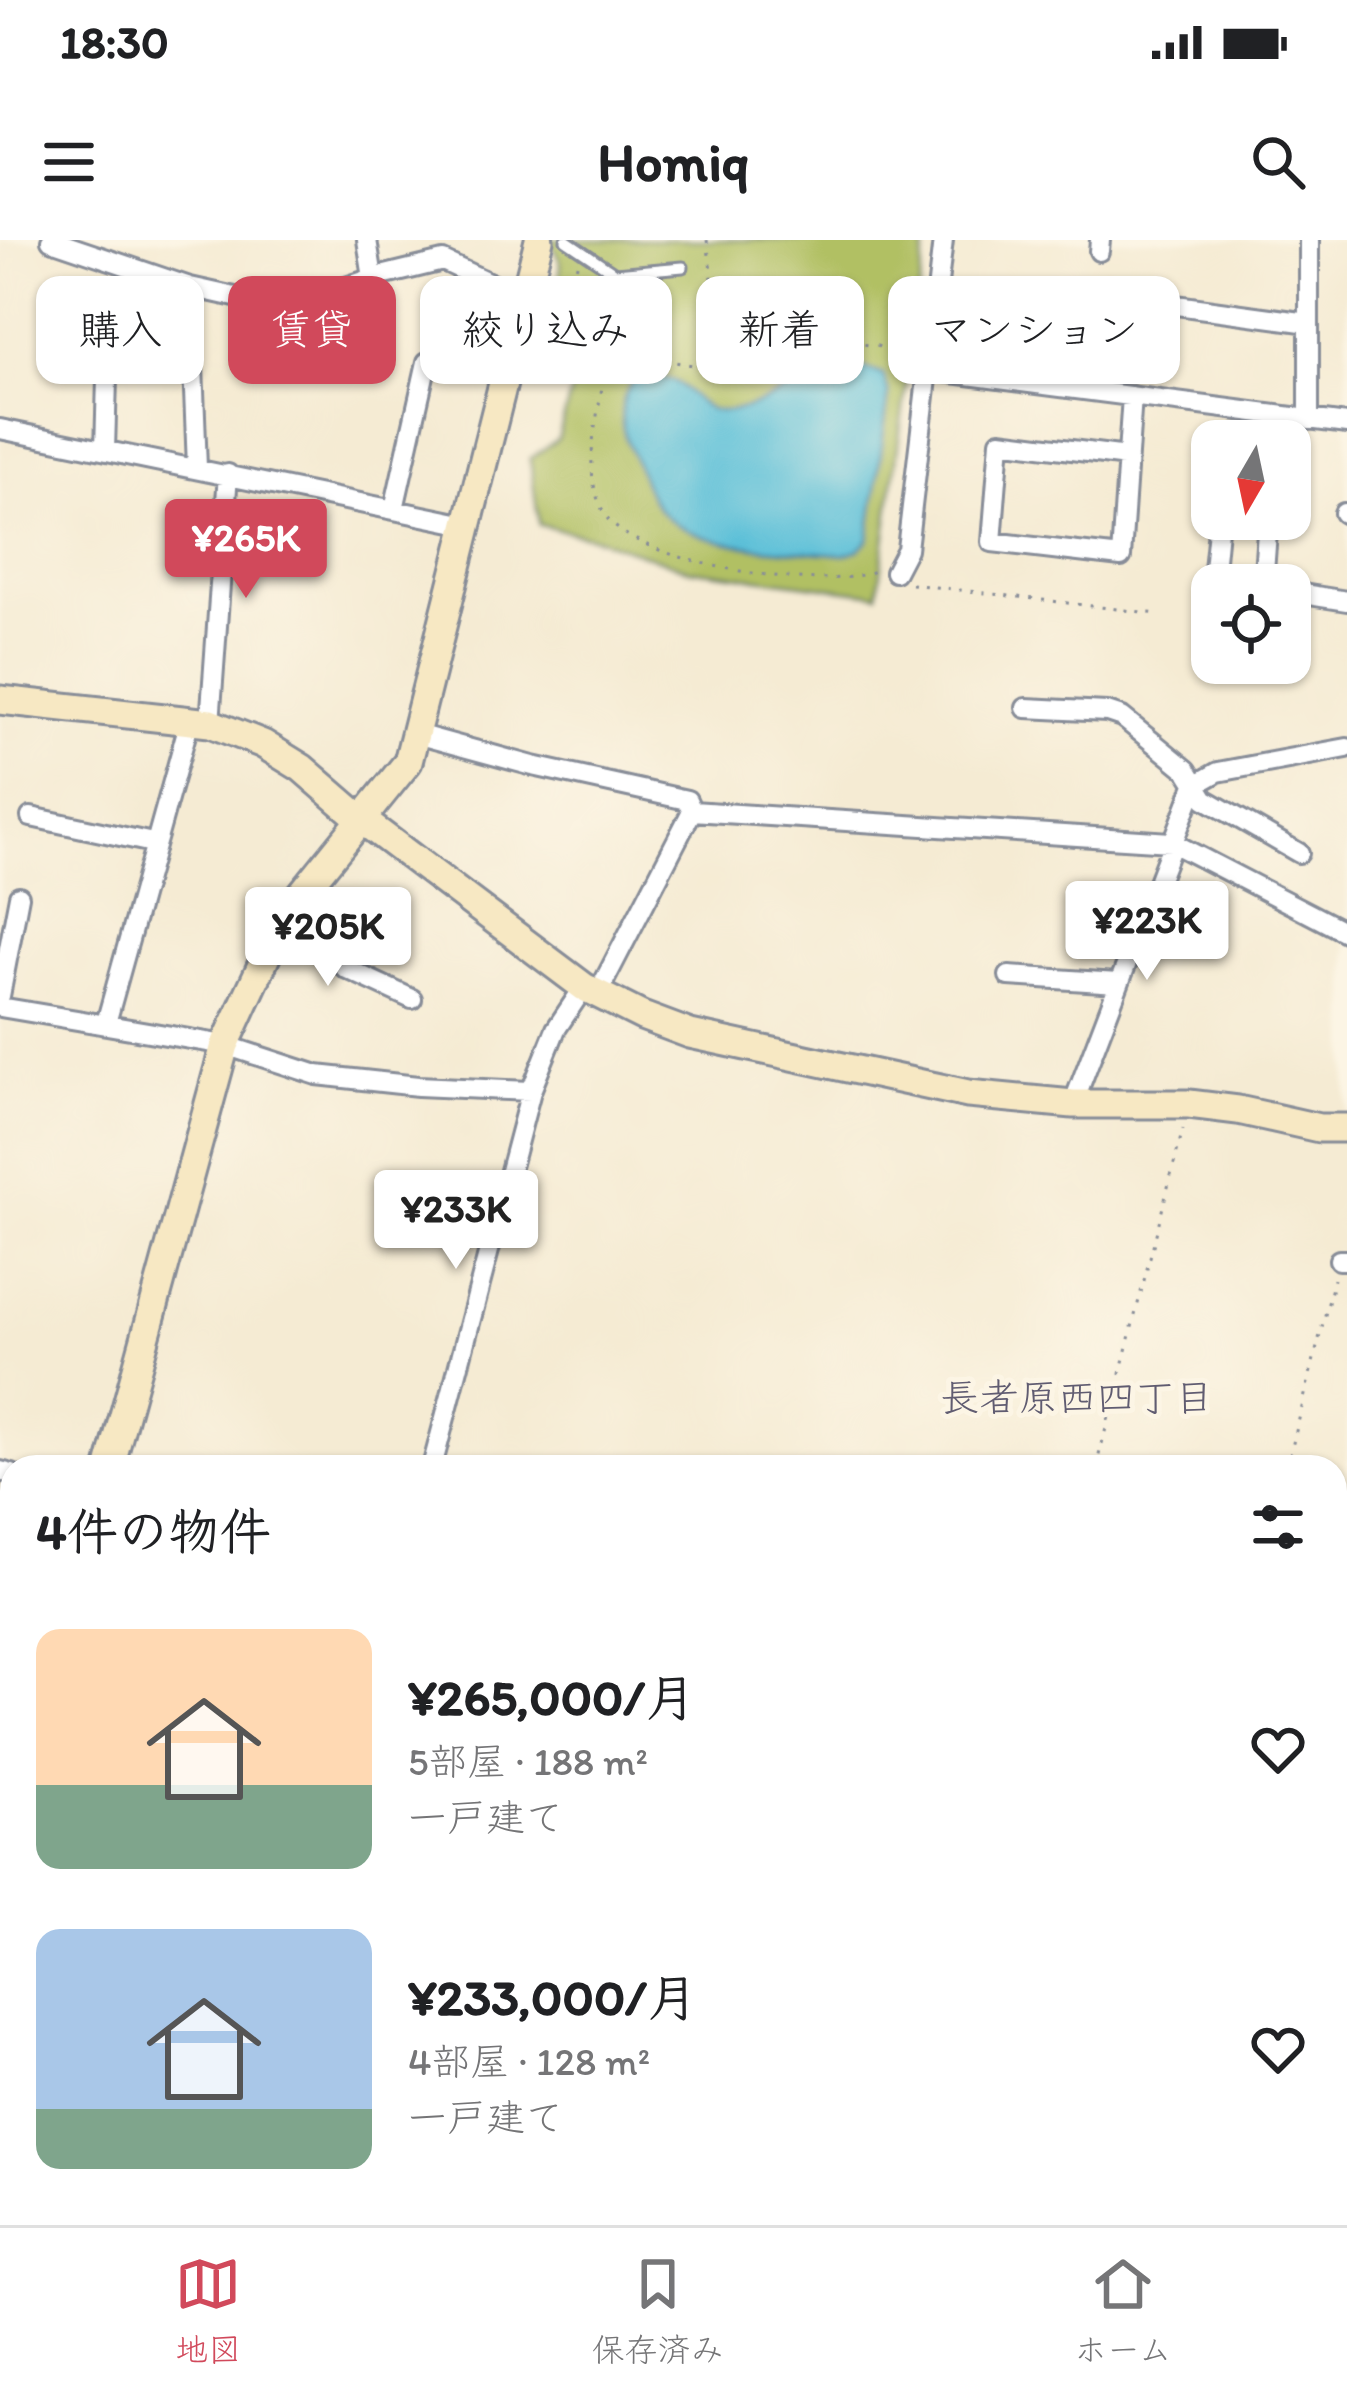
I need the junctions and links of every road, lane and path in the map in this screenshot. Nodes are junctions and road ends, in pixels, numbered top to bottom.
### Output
1 (51, 240) edge
2 (367, 240) edge
3 (539, 240) edge
4 (566, 240) edge
5 (706, 240) edge
6 (943, 240) edge
7 (1309, 240) edge
8 (581, 248) junction
9 (683, 267) dead end
10 (160, 276) edge
11 (373, 276) edge
12 (381, 276) edge
13 (475, 276) edge
14 (530, 276) edge
15 (574, 276) edge
16 (711, 276) edge
17 (937, 276) edge
18 (1309, 323) junction
19 (106, 384) edge
20 (194, 384) edge
21 (422, 384) edge
22 (503, 384) edge
23 (600, 384) edge
24 (919, 384) edge
25 (1039, 384) edge
26 (1048, 385) junction
27 (1132, 396) junction
28 (1276, 415) junction
29 (1309, 419) junction
30 (1276, 420) edge
31 (1347, 424) edge
32 (0, 429) edge
33 (104, 450) junction
34 (1127, 458) junction
35 (197, 468) junction
36 (228, 474) junction
37 (394, 509) junction
38 (467, 525) junction
39 (887, 570) junction
40 (1311, 595) edge
41 (1347, 601) edge
42 (1158, 614) dead end
43 (0, 700) edge
44 (1026, 708) dead end
45 (200, 722) junction
46 (416, 734) junction
47 (1347, 748) edge
48 (1196, 785) junction
49 (692, 811) junction
50 (31, 817) dead end
51 (362, 820) junction
52 (1171, 842) junction
53 (153, 843) junction
54 (1299, 853) dead end
55 (19, 896) dead end
56 (286, 913) junction
57 (1347, 933) edge
58 (1009, 976) dead end
59 (1118, 983) junction
60 (591, 990) junction
61 (0, 996) edge
62 (412, 999) dead end
63 (0, 1007) edge
64 (106, 1022) junction
65 (225, 1045) junction
66 (532, 1091) junction
67 (1073, 1104) junction
68 (1190, 1104) junction
69 (1347, 1128) edge
70 (1343, 1260) edge
71 (113, 1455) edge
72 (435, 1455) edge
73 (1099, 1455) edge
74 (1290, 1455) edge

1 - 10 street
2 - 11 street
3 - 14 street
4 - 8 lane
5 - 16 path
6 - 17 street
7 - 18 street
8 - 9 lane
8 - 15 path
12 - 13 street
18 - 26 street
18 - 29 street
19 - 33 street
20 - 35 street
21 - 37 street
22 - 38 street
23 - 39 path
24 - 39 street
25 - 26 street
26 - 27 street
27 - 28 street
27 - 34 street
28 - 29 street
28 - 30 street
29 - 31 street
32 - 33 street
33 - 35 street
34 - 34 street
35 - 36 street
36 - 37 street
36 - 45 street
37 - 38 street
38 - 46 street
39 - 42 path
40 - 41 street
43 - 45 street
44 - 48 street
45 - 51 street
45 - 53 street
46 - 49 street
46 - 51 street
47 - 48 street
48 - 52 street
48 - 54 street
49 - 52 street
49 - 60 street
50 - 53 street
51 - 56 street
51 - 60 street
52 - 57 street
52 - 59 street
53 - 64 street
55 - 61 street
56 - 62 street
56 - 65 street
58 - 59 street
59 - 67 street
60 - 66 street
60 - 67 street
63 - 64 street
64 - 65 street
65 - 66 street
65 - 71 street
66 - 72 street
67 - 68 street
68 - 69 street
68 - 73 path
70 - 74 path

